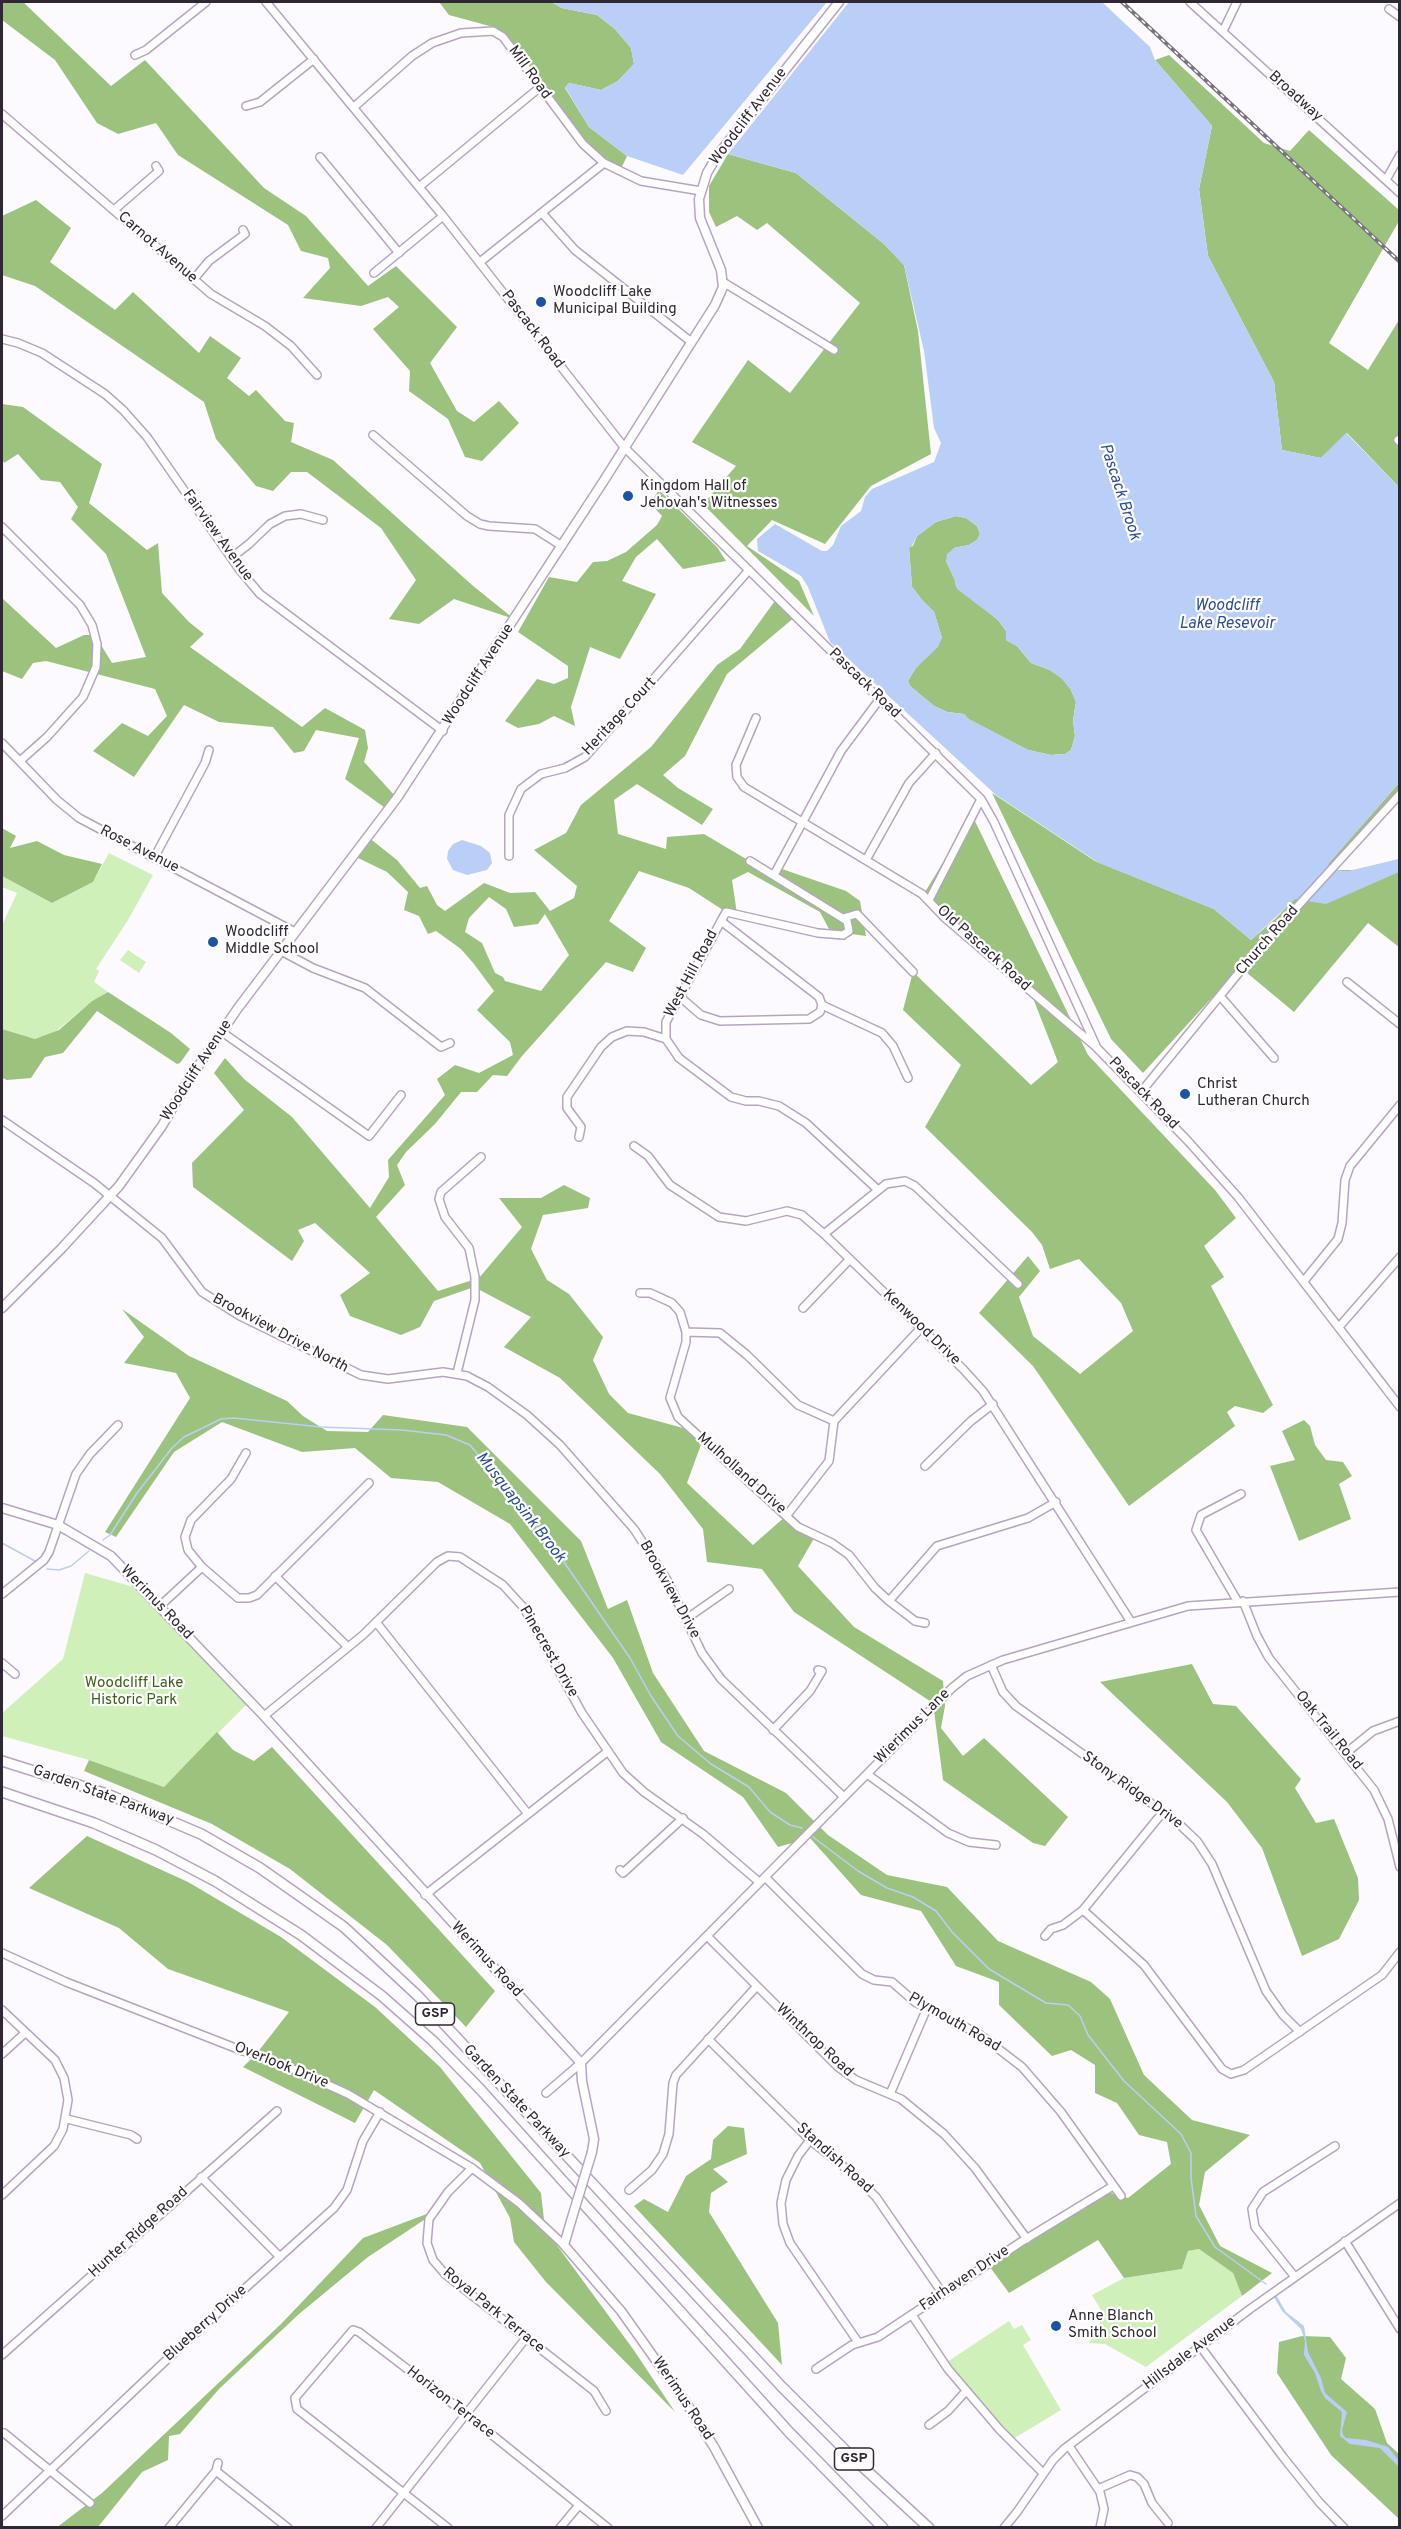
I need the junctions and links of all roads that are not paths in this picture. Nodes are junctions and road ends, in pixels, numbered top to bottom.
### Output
1 (206, 2) edge
2 (266, 2) edge
3 (839, 2) edge
4 (1190, 2) edge
5 (1237, 2) edge
6 (1389, 9) dead end
7 (1400, 17) edge
8 (1223, 31) junction
9 (135, 55) dead end
10 (314, 59) junction
11 (539, 87) junction
12 (246, 106) dead end
13 (354, 107) junction
14 (2, 114) edge
15 (1400, 155) edge
16 (320, 157) dead end
17 (604, 163) junction
18 (156, 166) dead end
19 (1386, 180) junction
20 (419, 187) junction
21 (701, 191) junction
22 (1400, 193) edge
23 (114, 210) junction
24 (542, 213) junction
25 (443, 216) junction
26 (243, 230) dead end
27 (399, 253) junction
28 (480, 262) junction
29 (374, 273) dead end
30 (194, 279) junction
31 (723, 282) junction
32 (2, 339) edge
33 (690, 341) junction
34 (834, 350) dead end
35 (317, 375) dead end
36 (373, 435) dead end
37 (624, 447) junction
38 (323, 520) dead end
39 (2, 526) edge
40 (562, 546) junction
41 (231, 558) junction
42 (749, 570) junction
43 (879, 700) junction
44 (756, 718) dead end
45 (443, 731) junction
46 (2, 743) edge
47 (209, 750) dead end
48 (936, 753) junction
49 (20, 760) junction
50 (1400, 794) edge
51 (981, 799) junction
52 (803, 822) junction
53 (509, 856) dead end
54 (154, 858) junction
55 (866, 860) junction
56 (750, 861) dead end
57 (774, 875) junction
58 (929, 900) junction
59 (843, 918) junction
60 (721, 921) junction
61 (295, 932) junction
62 (281, 951) junction
63 (913, 972) dead end
64 (1347, 981) dead end
65 (679, 996) junction
66 (1220, 996) junction
67 (822, 1005) junction
68 (1400, 1024) edge
69 (222, 1032) junction
70 (666, 1039) junction
71 (450, 1042) dead end
72 (1097, 1048) junction
73 (1274, 1058) dead end
74 (908, 1078) dead end
75 (1141, 1092) junction
76 (401, 1095) dead end
77 (1400, 1105) edge
78 (2, 1120) edge
79 (579, 1137) dead end
80 (634, 1146) dead end
81 (481, 1157) dead end
82 (878, 1190) junction
83 (110, 1195) junction
84 (824, 1234) junction
85 (850, 1259) junction
86 (1399, 1260) edge
87 (1304, 1281) junction
88 (1018, 1284) dead end
89 (640, 1293) dead end
90 (2, 1308) edge
91 (802, 1308) dead end
92 (1339, 1327) junction
93 (921, 1328) junction
94 (686, 1332) junction
95 (457, 1373) junction
96 (993, 1404) junction
97 (1400, 1407) edge
98 (834, 1421) junction
99 (118, 1425) dead end
100 (246, 1453) dead end
101 (925, 1466) dead end
102 (369, 1483) dead end
103 (1241, 1494) dead end
104 (1056, 1502) junction
105 (2, 1508) edge
106 (787, 1515) junction
107 (58, 1525) junction
108 (202, 1567) junction
109 (275, 1576) junction
110 (729, 1589) dead end
111 (1400, 1592) edge
112 (2, 1594) edge
113 (889, 1601) junction
114 (1240, 1601) junction
115 (160, 1606) junction
116 (686, 1619) junction
117 (376, 1622) junction
118 (1131, 1622) junction
119 (925, 1623) dead end
120 (348, 1647) junction
121 (2, 1664) edge
122 (991, 1665) junction
123 (819, 1670) dead end
124 (15, 1674) dead end
125 (264, 1716) junction
126 (1400, 1722) edge
127 (773, 1730) junction
128 (607, 1752) junction
129 (1346, 1753) junction
130 (2, 1761) edge
131 (867, 1774) junction
132 (2, 1792) edge
133 (843, 1797) junction
134 (1163, 1812) junction
135 (528, 1814) junction
136 (683, 1818) junction
137 (996, 1845) dead end
138 (1400, 1867) edge
139 (620, 1870) dead end
140 (762, 1879) junction
141 (425, 1895) junction
142 (1083, 1910) junction
143 (707, 1936) junction
144 (1045, 1936) dead end
145 (1400, 1952) edge
146 (2, 1953) edge
147 (757, 1986) junction
148 (927, 2008) junction
149 (2, 2010) edge
150 (1300, 2032) junction
151 (25, 2033) junction
152 (708, 2039) junction
153 (2, 2054) edge
154 (581, 2063) junction
155 (546, 2093) dead end
156 (890, 2094) junction
157 (277, 2111) dead end
158 (380, 2112) junction
159 (67, 2119) junction
160 (136, 2139) dead end
161 (810, 2140) junction
162 (1335, 2146) dead end
163 (472, 2168) junction
164 (201, 2177) junction
165 (1113, 2186) junction
166 (629, 2190) dead end
167 (2, 2195) edge
168 (1121, 2196) dead end
169 (1400, 2203) edge
170 (1027, 2239) junction
171 (1345, 2241) junction
172 (564, 2245) junction
173 (280, 2257) junction
174 (1294, 2277) junction
175 (943, 2294) junction
176 (912, 2314) junction
177 (1400, 2329) edge
178 (526, 2338) junction
179 (858, 2342) junction
180 (1200, 2346) junction
181 (2, 2355) edge
182 (816, 2369) dead end
183 (966, 2391) junction
184 (606, 2410) dead end
185 (466, 2414) junction
186 (929, 2425) dead end
187 (4, 2433) dead end
188 (1069, 2446) junction
189 (218, 2463) dead end
190 (50, 2470) junction
191 (216, 2471) junction
192 (1043, 2473) junction
193 (1098, 2488) junction
194 (404, 2493) junction
195 (90, 2503) dead end
196 (579, 2505) junction
197 (2, 2516) edge
198 (1168, 2523) dead end
199 (170, 2528) edge
200 (288, 2528) edge
201 (376, 2528) edge
202 (448, 2528) edge
203 (560, 2528) edge
204 (608, 2528) edge
205 (758, 2528) edge
206 (883, 2528) edge
207 (929, 2528) edge
208 (1004, 2528) edge
209 (1100, 2528) edge
210 (1344, 2528) edge

1 - 9 street
2 - 10 street, Pascack Road
3 - 21 main road, Woodcliff Avenue
4 - 8 street, Broadway
5 - 8 street
6 - 7 street
8 - 19 street, Broadway
10 - 12 street
10 - 13 street, Pascack Road
11 - 13 street, Mill Road
11 - 17 street, Mill Road
11 - 20 street
13 - 20 street, Pascack Road
14 - 23 street, Carnot Avenue
15 - 19 street
16 - 27 street
17 - 21 street, Mill Road
17 - 24 street
18 - 23 street
19 - 22 street, Broadway
20 - 25 street, Pascack Road
21 - 31 main road, Woodcliff Avenue
23 - 30 street, Carnot Avenue
24 - 28 street
24 - 33 street
25 - 27 street
25 - 28 street, Pascack Road
26 - 30 street
27 - 29 street
28 - 37 street, Pascack Road
30 - 35 street, Carnot Avenue
31 - 33 main road, Woodcliff Avenue
31 - 34 street
32 - 41 street, Fairview Avenue
33 - 37 main road, Woodcliff Avenue
36 - 40 street
37 - 40 main road, Woodcliff Avenue
37 - 42 street, Pascack Road
38 - 41 street
39 - 49 street
40 - 45 main road, Woodcliff Avenue
41 - 45 street, Fairview Avenue
42 - 43 street, Pascack Road
42 - 53 street, Heritage Court
43 - 48 street, Pascack Road
43 - 52 street
44 - 52 street
45 - 61 main road, Woodcliff Avenue
46 - 49 street, Rose Avenue
47 - 54 street
48 - 51 street, Pascack Road
48 - 55 street
49 - 54 street, Rose Avenue
50 - 66 street, Church Road
51 - 58 street, Old Pascack Road
51 - 72 street, Pascack Road
52 - 55 street
52 - 57 street
54 - 61 street, Rose Avenue
55 - 58 street
56 - 57 street
57 - 59 street
58 - 72 street, Old Pascack Road
59 - 60 street, West Hill Road
59 - 63 street
60 - 65 street, West Hill Road
60 - 67 street
61 - 62 main road, Woodcliff Avenue
62 - 69 main road, Woodcliff Avenue
62 - 71 street
64 - 68 street
65 - 67 street
65 - 70 street, West Hill Road
66 - 73 street
66 - 75 street, Church Road
67 - 74 street
69 - 76 street
69 - 83 main road, Woodcliff Avenue
70 - 79 street, West Hill Road
70 - 82 street
72 - 75 street, Pascack Road
75 - 87 street, Pascack Road
77 - 87 street
78 - 83 street, Brookview Drive North
80 - 84 street, Kenwood Drive
81 - 95 street
82 - 84 street
82 - 88 street
83 - 90 main road, Woodcliff Avenue
83 - 95 street, Brookview Drive North
84 - 85 street, Kenwood Drive
85 - 91 street
85 - 93 street, Kenwood Drive
86 - 92 street
87 - 92 street, Pascack Road
89 - 94 street
92 - 97 street, Pascack Road
93 - 96 street, Kenwood Drive
93 - 98 street
94 - 98 street
94 - 106 street, Mulholland Drive
95 - 116 street, Brookview Drive
96 - 101 street
96 - 104 street, Kenwood Drive
98 - 106 street
99 - 107 street
100 - 108 street
102 - 109 street
103 - 114 street, Oak Trail Road
104 - 113 street
104 - 118 street, Kenwood Drive
105 - 107 main road, Werimus Road
106 - 113 street, Mulholland Drive
107 - 112 street
107 - 115 main road, Werimus Road
108 - 109 street
108 - 115 street
109 - 120 street
110 - 116 street
111 - 114 street, Wierimus Lane
113 - 119 street, Mulholland Drive
114 - 118 street, Wierimus Lane
114 - 129 street, Oak Trail Road
115 - 125 main road, Werimus Road
116 - 127 street, Brookview Drive
117 - 120 street, Pinecrest Drive
117 - 128 street, Pinecrest Drive
117 - 135 street
118 - 122 street, Wierimus Lane
120 - 125 street, Pinecrest Drive
121 - 124 street
122 - 131 street, Wierimus Lane
122 - 134 street, Stony Ridge Drive
123 - 127 street
125 - 141 main road, Werimus Road
126 - 129 street
127 - 133 street, Brookview Drive
128 - 135 street
128 - 136 street, Pinecrest Drive
129 - 138 street, Oak Trail Road
130 - 207 highway, Garden State Parkway / GSP
131 - 133 street, Wierimus Lane
131 - 137 street
132 - 206 highway, Garden State Parkway / GSP
133 - 140 street, Wierimus Lane
134 - 142 street
134 - 150 street, Stony Ridge Drive
135 - 141 street
136 - 139 street
136 - 140 street, Pinecrest Drive
140 - 143 street, Wierimus Lane
140 - 148 street, Plymouth Road
141 - 154 main road, Werimus Road
142 - 144 street
142 - 150 street
143 - 147 street, Winthrop Road
143 - 154 street, Wierimus Lane
145 - 150 street
146 - 158 street, Overlook Drive
147 - 152 street
147 - 156 street, Winthrop Road
148 - 156 street
148 - 165 street, Plymouth Road
149 - 151 street
151 - 153 street
151 - 159 street
152 - 161 street, Standish Road
152 - 166 street
154 - 155 street, Wierimus Lane
154 - 172 main road, bridge
156 - 170 street, Winthrop Road
157 - 164 street, Hunter Ridge Road
158 - 163 street, Overlook Drive
158 - 173 street, Blueberry Drive
159 - 160 street
159 - 167 street
161 - 175 street, Standish Road
161 - 179 street
162 - 174 street
163 - 172 street, Overlook Drive
163 - 178 street, Royal Park Terrace
164 - 173 street
164 - 181 street, Hunter Ridge Road
165 - 168 street, Plymouth Road
165 - 170 street, Fairhaven Drive
169 - 171 street, Hillsdale Avenue
170 - 175 street, Fairhaven Drive
171 - 174 street, Hillsdale Avenue
171 - 177 street
172 - 205 main road, Werimus Road
173 - 190 street, Blueberry Drive
174 - 180 street, Hillsdale Avenue
175 - 176 street, Fairhaven Drive
176 - 179 street, Fairhaven Drive
176 - 183 street
178 - 184 street, Royal Park Terrace
178 - 185 street
179 - 182 street, Fairhaven Drive
180 - 188 street, Hillsdale Avenue
180 - 210 street
183 - 186 street
183 - 192 street
185 - 194 street
185 - 194 street, Horizon Terrace
185 - 196 street, Horizon Terrace
187 - 190 street
188 - 192 street, Hillsdale Avenue
188 - 193 street
189 - 191 street
190 - 195 street
190 - 197 street, Blueberry Drive
191 - 199 street
191 - 200 street
192 - 208 street, Hillsdale Avenue
193 - 198 street
193 - 209 street
194 - 201 street
194 - 202 street
196 - 203 street
196 - 204 street, Horizon Terrace

